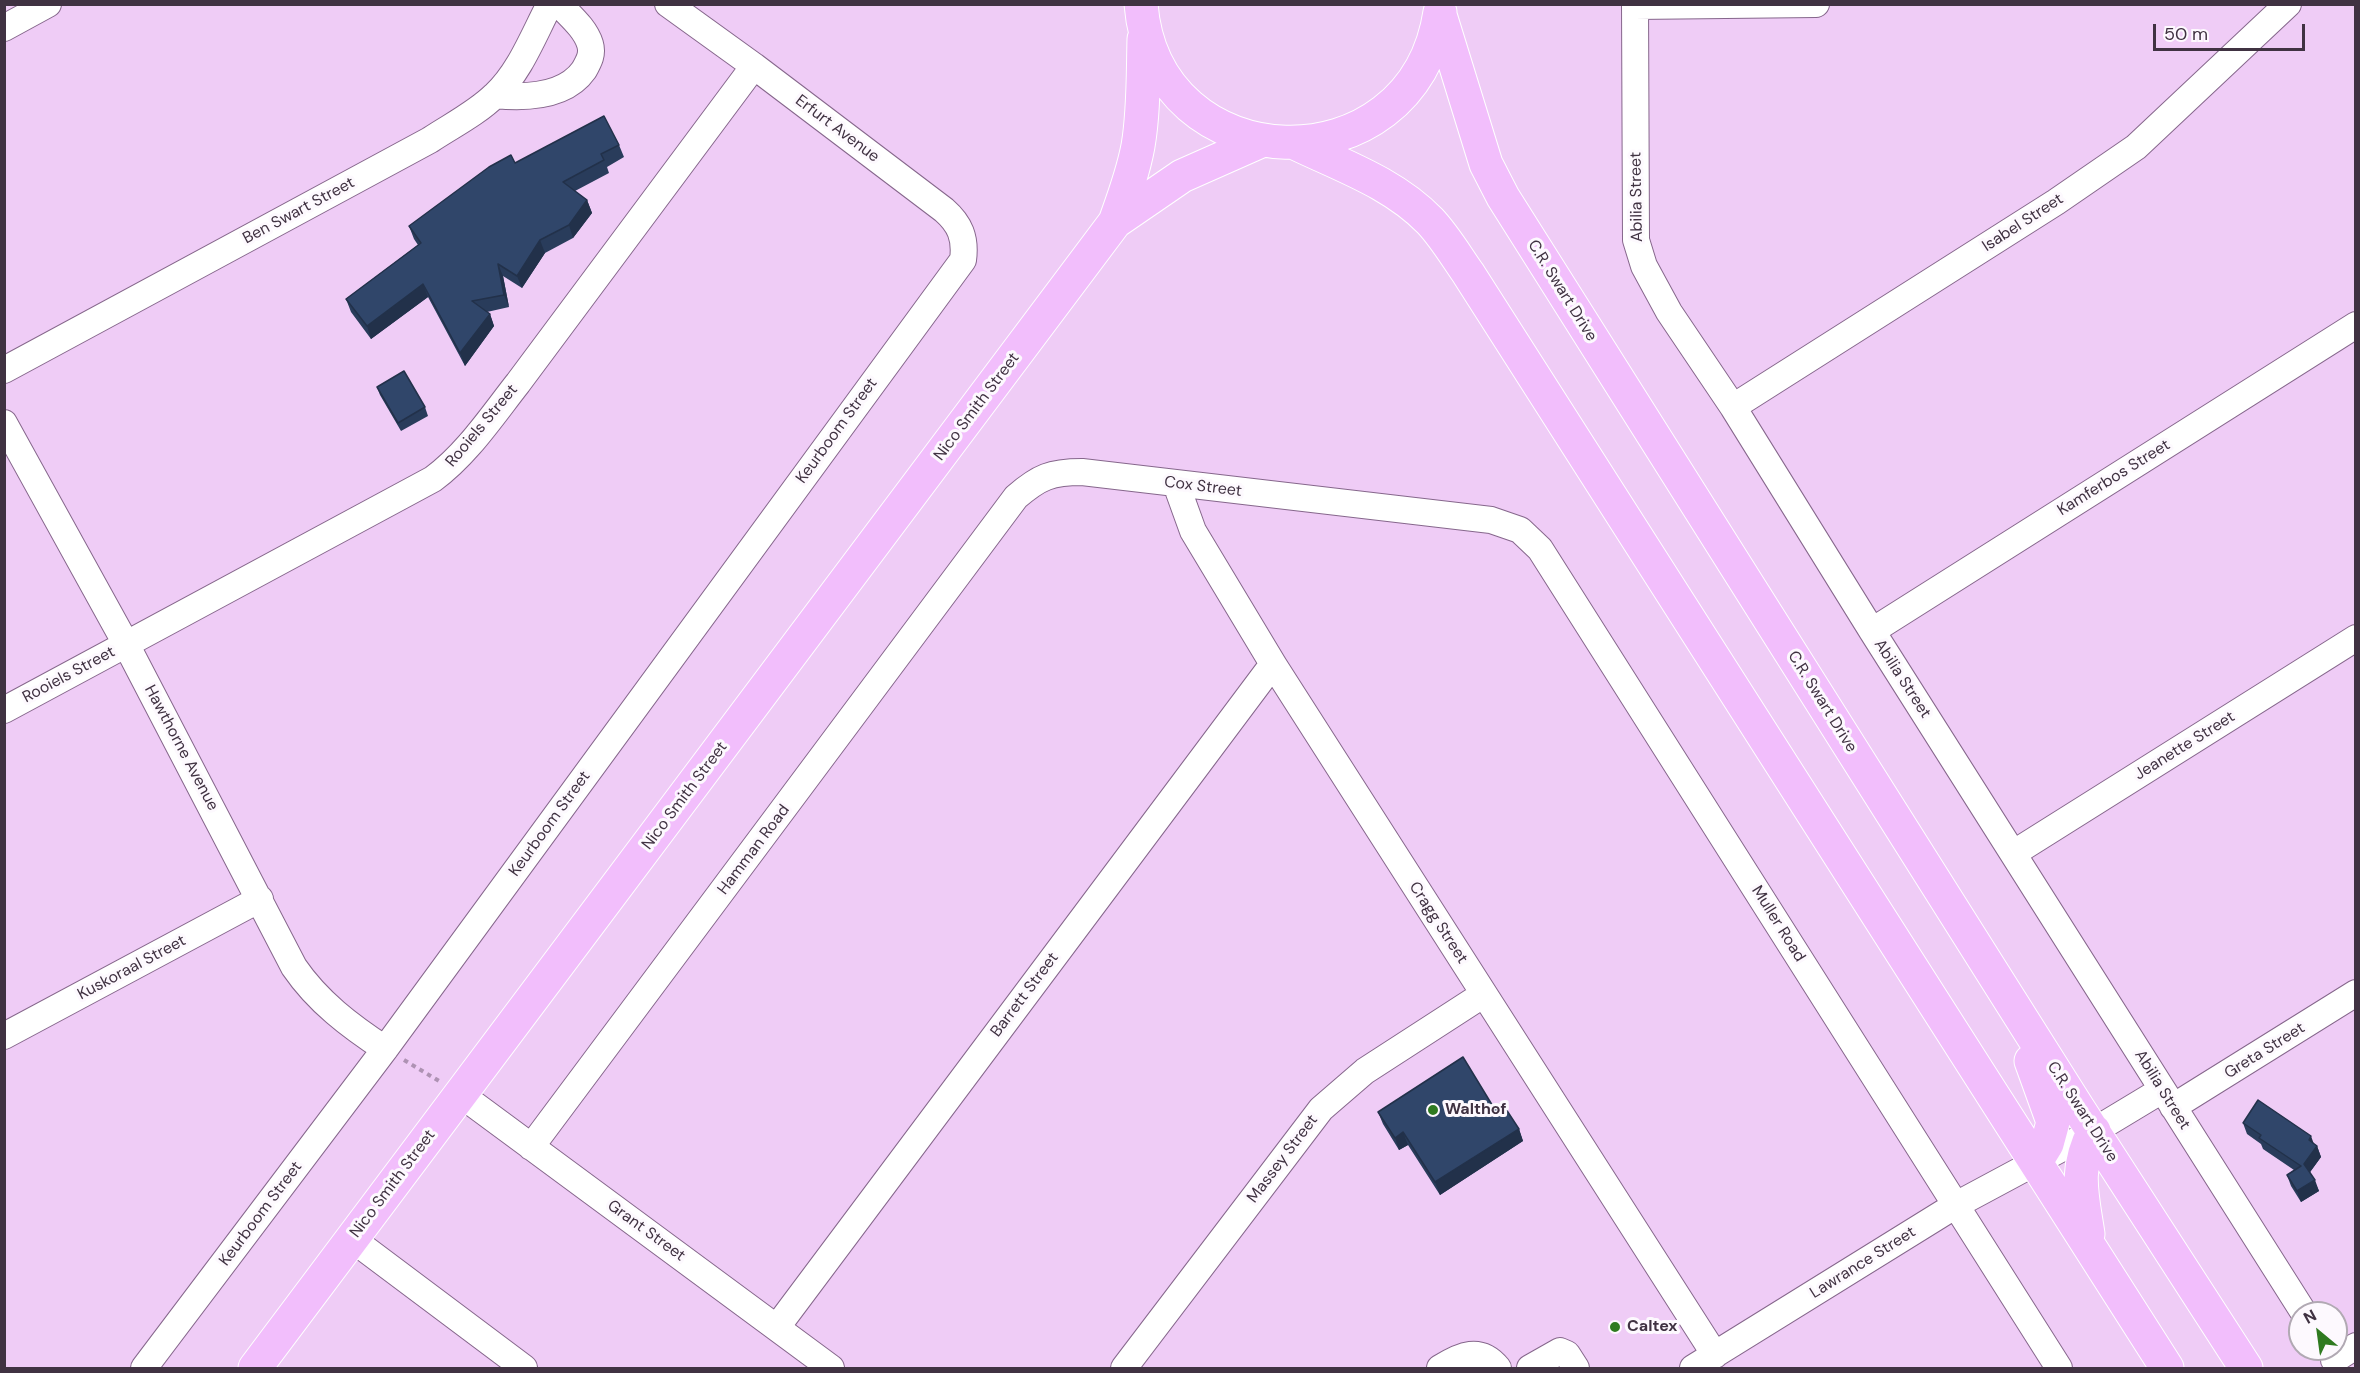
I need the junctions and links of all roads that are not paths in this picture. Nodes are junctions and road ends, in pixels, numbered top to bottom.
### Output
1 (48, 4) edge
2 (550, 4) edge
3 (559, 4) edge
4 (668, 4) edge
5 (1816, 4) edge
6 (2288, 4) edge
7 (1635, 5) edge
8 (1440, 10) edge
9 (1141, 14) edge
10 (4, 28) edge
11 (754, 66) junction
12 (495, 95) junction
13 (1261, 141) junction
14 (1295, 143) junction
15 (1115, 222) junction
16 (952, 275) joint
17 (2355, 325) edge
18 (4, 370) edge
19 (1733, 407) junction
20 (4, 423) edge
21 (1176, 484) junction
22 (1467, 517) joint
23 (976, 554) joint
24 (1872, 631) junction
25 (2355, 638) edge
26 (126, 644) junction
27 (1273, 664) junction
28 (4, 710) edge
29 (2013, 853) junction
30 (260, 899) junction
31 (2355, 993) edge
32 (1484, 994) junction
33 (2020, 1016) junction
34 (4, 1036) edge
35 (385, 1049) junction
36 (460, 1094) junction
37 (2168, 1099) junction
38 (2094, 1131) junction
39 (531, 1147) junction
40 (2036, 1162) junction
41 (1956, 1205) junction
42 (352, 1239) junction
43 (2090, 1246) junction
44 (2296, 1301) edge
45 (777, 1327) junction
46 (1714, 1355) junction
47 (144, 1368) edge
48 (255, 1368) edge
49 (524, 1368) edge
50 (831, 1368) edge
51 (1127, 1368) edge
52 (1440, 1368) edge
53 (1498, 1368) edge
54 (1530, 1368) edge
55 (1576, 1368) edge
56 (1693, 1368) edge
57 (2059, 1368) edge
58 (2167, 1368) edge
59 (2246, 1368) edge

1 - 10 street
2 - 12 street, Ben Swart Street
3 - 12 street
4 - 11 street, Erfurt Avenue
5 - 7 street
6 - 19 street, Isabel Street
7 - 19 street, Abilia Street
8 - 14 main road
8 - 33 main road, C.R. Swart Drive
9 - 13 main road
9 - 15 main road, Nico Smith Street
11 - 16 street, Erfurt Avenue
11 - 26 street, Rooiels Street
12 - 18 street, Ben Swart Street
13 - 14 main road
13 - 15 main road, Nico Smith Street
14 - 40 main road
15 - 36 main road, Nico Smith Street
16 - 35 street, Keurboom Street
17 - 24 street, Kamferbos Street
19 - 24 street, Abilia Street
20 - 26 street, Hawthorne Avenue
21 - 22 street, Cox Street
21 - 23 street, Cox Street
21 - 27 street, Cragg Street
22 - 41 street, Muller Road
23 - 39 street, Hamman Road
24 - 29 street, Abilia Street
25 - 29 street, Jeanette Street
26 - 28 street, Rooiels Street
26 - 30 street, Hawthorne Avenue
27 - 32 street, Cragg Street
27 - 45 street, Barrett Street
29 - 37 street, Abilia Street
30 - 34 street, Kuskoraal Street
30 - 35 street, Hawthorne Avenue
31 - 37 street, Greta Street
32 - 46 street, Cragg Street
32 - 51 street, Massey Street
33 - 38 main road, C.R. Swart Drive
33 - 40 main road
35 - 47 street, Keurboom Street
36 - 39 street, Grant Street
36 - 42 main road, Nico Smith Street
37 - 38 street, Greta Street
37 - 44 street, Abilia Street
38 - 40 street, Greta Street
38 - 43 main road
38 - 59 main road, C.R. Swart Drive
39 - 45 street, Grant Street
40 - 41 street, Lawrance Street
40 - 43 main road
41 - 46 street, Lawrance Street
41 - 57 street, Muller Road
42 - 48 main road, Nico Smith Street
42 - 49 street
43 - 58 main road
45 - 50 street, Grant Street
46 - 56 street, Lawrance Street
52 - 53 street
54 - 55 street

